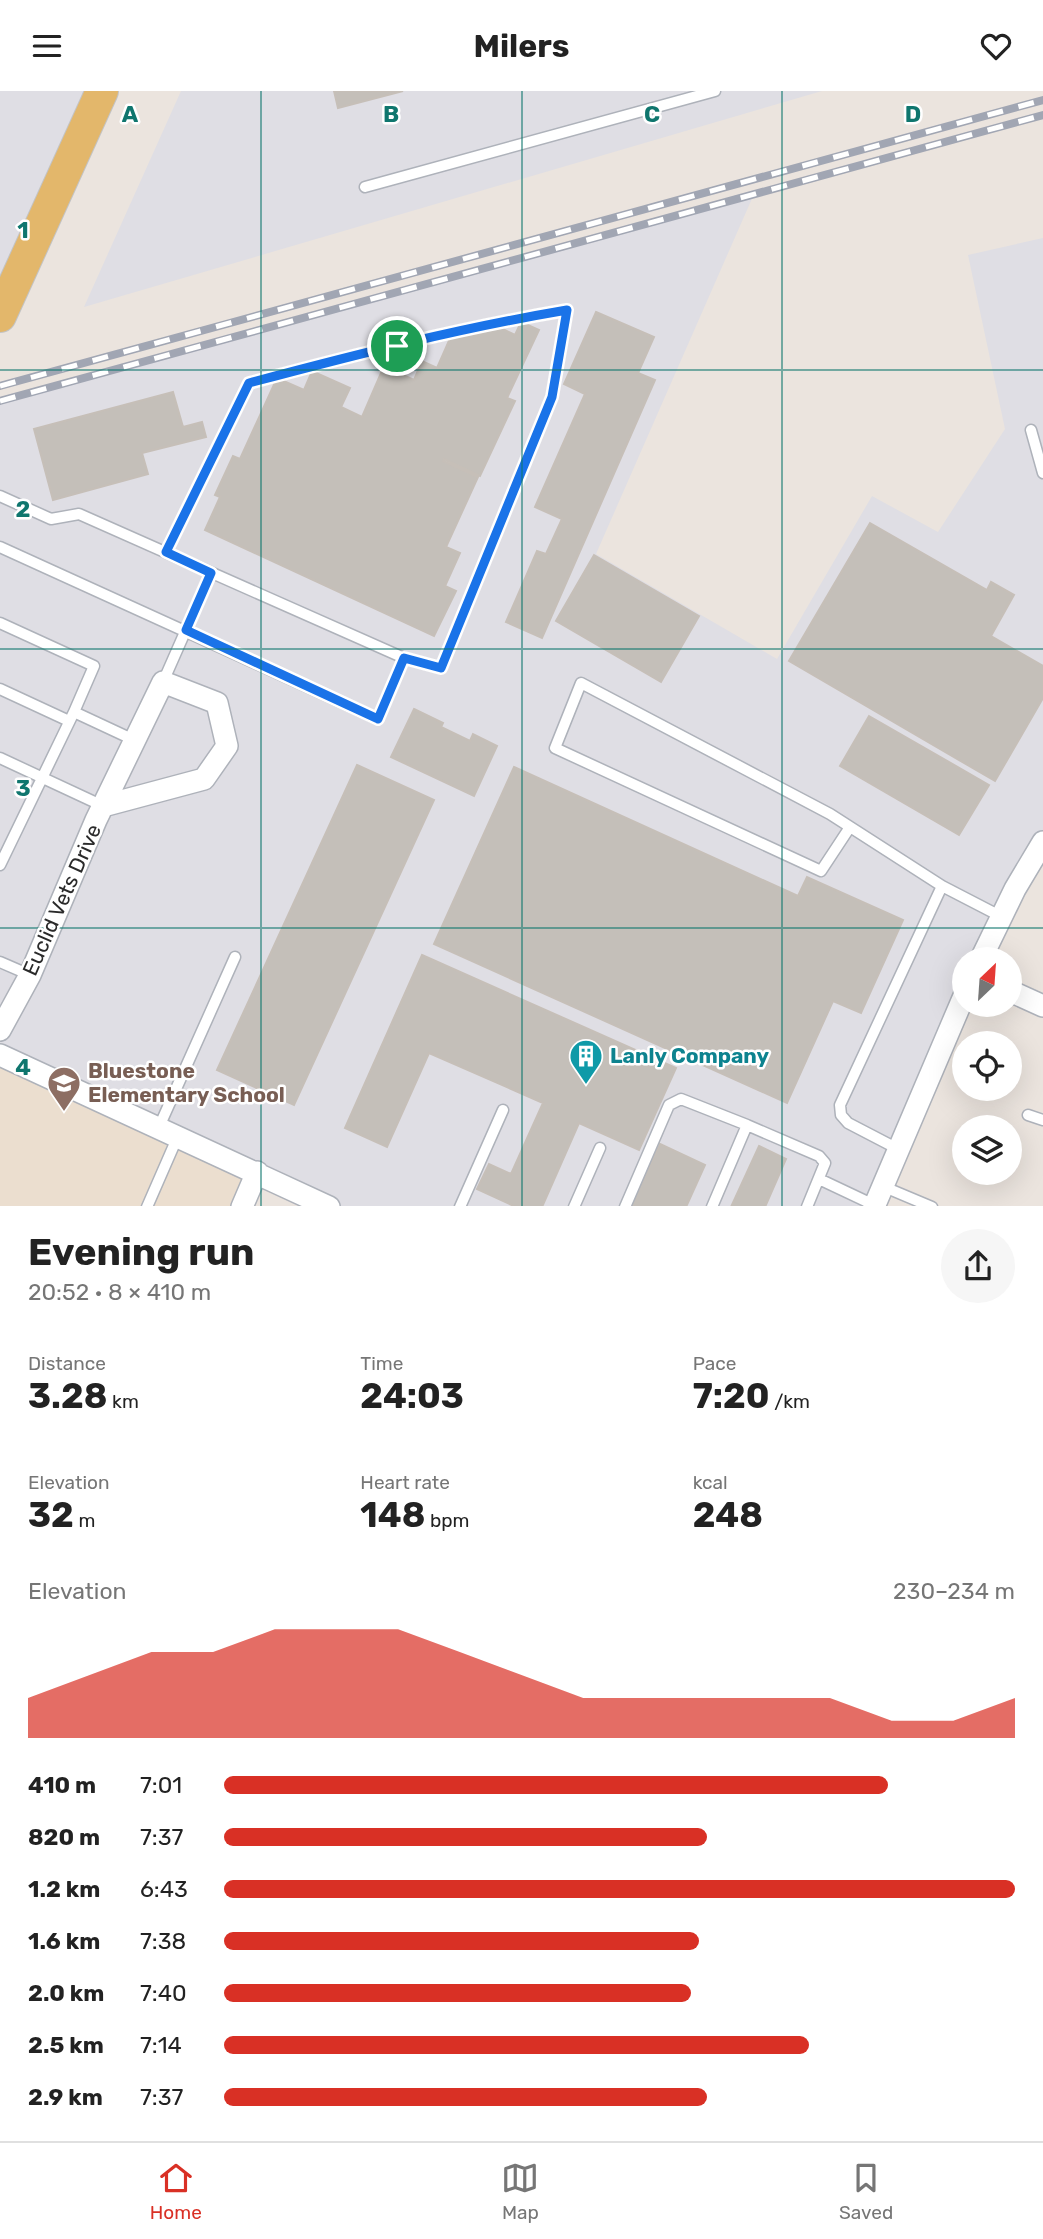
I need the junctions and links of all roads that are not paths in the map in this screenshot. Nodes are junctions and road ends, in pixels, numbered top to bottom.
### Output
1 (102, 91) edge
2 (715, 91) edge
3 (365, 187) dead end
4 (0, 316) edge
5 (1031, 430) dead end
6 (1043, 473) edge
7 (0, 496) edge
8 (0, 547) edge
9 (166, 552) junction
10 (211, 573) junction
11 (0, 623) edge
12 (186, 630) junction
13 (404, 658) junction
14 (163, 682) junction
15 (0, 689) edge
16 (71, 716) junction
17 (134, 740) junction
18 (0, 758) edge
19 (41, 778) junction
20 (103, 806) junction
21 (850, 827) junction
22 (1043, 842) edge
23 (0, 865) edge
24 (942, 886) junction
25 (1002, 917) junction
26 (987, 947) edge
27 (235, 957) dead end
28 (0, 962) edge
29 (30, 975) junction
30 (1022, 996) edge
31 (1043, 1006) edge
32 (955, 1017) edge
33 (0, 1030) edge
34 (0, 1055) edge
35 (503, 1110) dead end
36 (1028, 1115) dead end
37 (1043, 1120) edge
38 (747, 1125) junction
39 (169, 1132) junction
40 (600, 1149) dead end
41 (898, 1149) junction
42 (257, 1172) junction
43 (819, 1179) junction
44 (877, 1199) edge
45 (147, 1206) edge
46 (242, 1206) edge
47 (329, 1206) edge
48 (460, 1206) edge
49 (574, 1206) edge
50 (625, 1206) edge
51 (712, 1206) edge
52 (807, 1206) edge
53 (932, 1206) edge

1 - 4 main road
2 - 3 lane
5 - 6 lane
7 - 9 lane
8 - 12 lane
9 - 10 lane
9 - 13 lane
10 - 12 lane
10 - 13 lane
11 - 16 lane
12 - 13 lane
12 - 14 lane
14 - 17 street, Euclid Vets Drive
14 - 20 street, Euclid Vets Drive
15 - 16 lane
16 - 17 lane
16 - 19 lane
17 - 20 street, Euclid Vets Drive
18 - 19 lane
19 - 20 lane
19 - 23 lane
20 - 29 street, Euclid Vets Drive
21 - 21 lane
21 - 24 lane
22 - 25 street
24 - 25 lane
24 - 41 lane
25 - 26 street
27 - 39 lane
28 - 29 lane
29 - 33 street, Euclid Vets Drive
30 - 31 street
32 - 41 street
34 - 39 street
35 - 48 lane
36 - 37 lane
38 - 43 lane
38 - 50 lane
38 - 51 lane
39 - 42 street
39 - 45 lane
40 - 49 lane
41 - 44 street
42 - 46 street
42 - 47 street
43 - 44 lane
43 - 52 lane
44 - 53 lane

